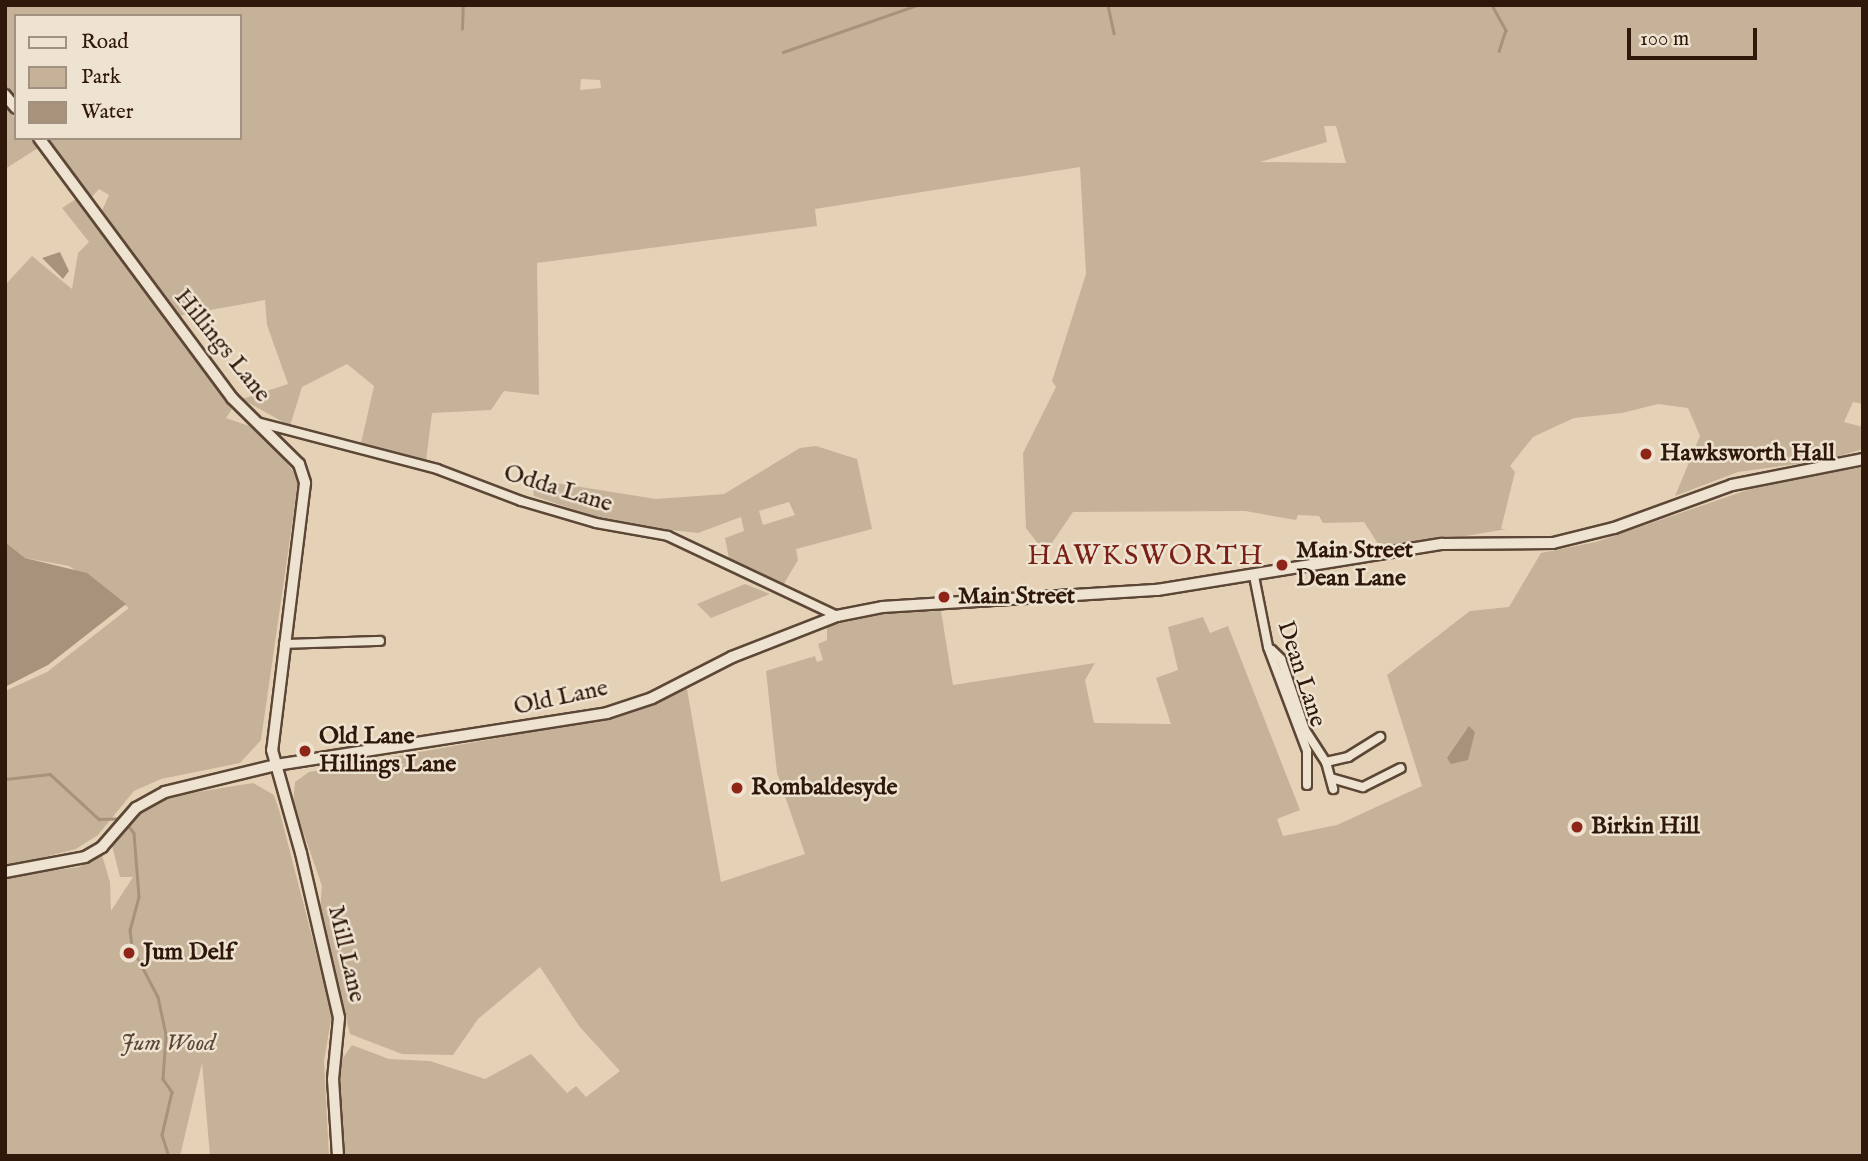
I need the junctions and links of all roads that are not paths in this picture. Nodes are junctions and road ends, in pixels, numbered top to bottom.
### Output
1 (40, 140) edge
2 (257, 422) junction
3 (1863, 459) edge
4 (1254, 576) junction
5 (837, 616) junction
6 (380, 640) dead end
7 (284, 644) junction
8 (1268, 647) junction
9 (1380, 737) dead end
10 (1326, 762) junction
11 (276, 765) junction
12 (1401, 768) dead end
13 (1331, 778) junction
14 (1307, 785) dead end
15 (1333, 789) dead end
16 (5, 872) edge
17 (338, 1156) edge

1 - 2 street, Hillings Lane
2 - 5 street, Odda Lane
2 - 7 street, Hillings Lane
3 - 4 street
4 - 5 street
4 - 8 street, Dean Lane
5 - 11 street, Old Lane
6 - 7 street
7 - 11 street, Hillings Lane
8 - 10 street
8 - 14 street, Dean Lane
9 - 10 street
10 - 13 street
11 - 16 street, Old Lane
11 - 17 street, Mill Lane
12 - 13 street
13 - 15 street

